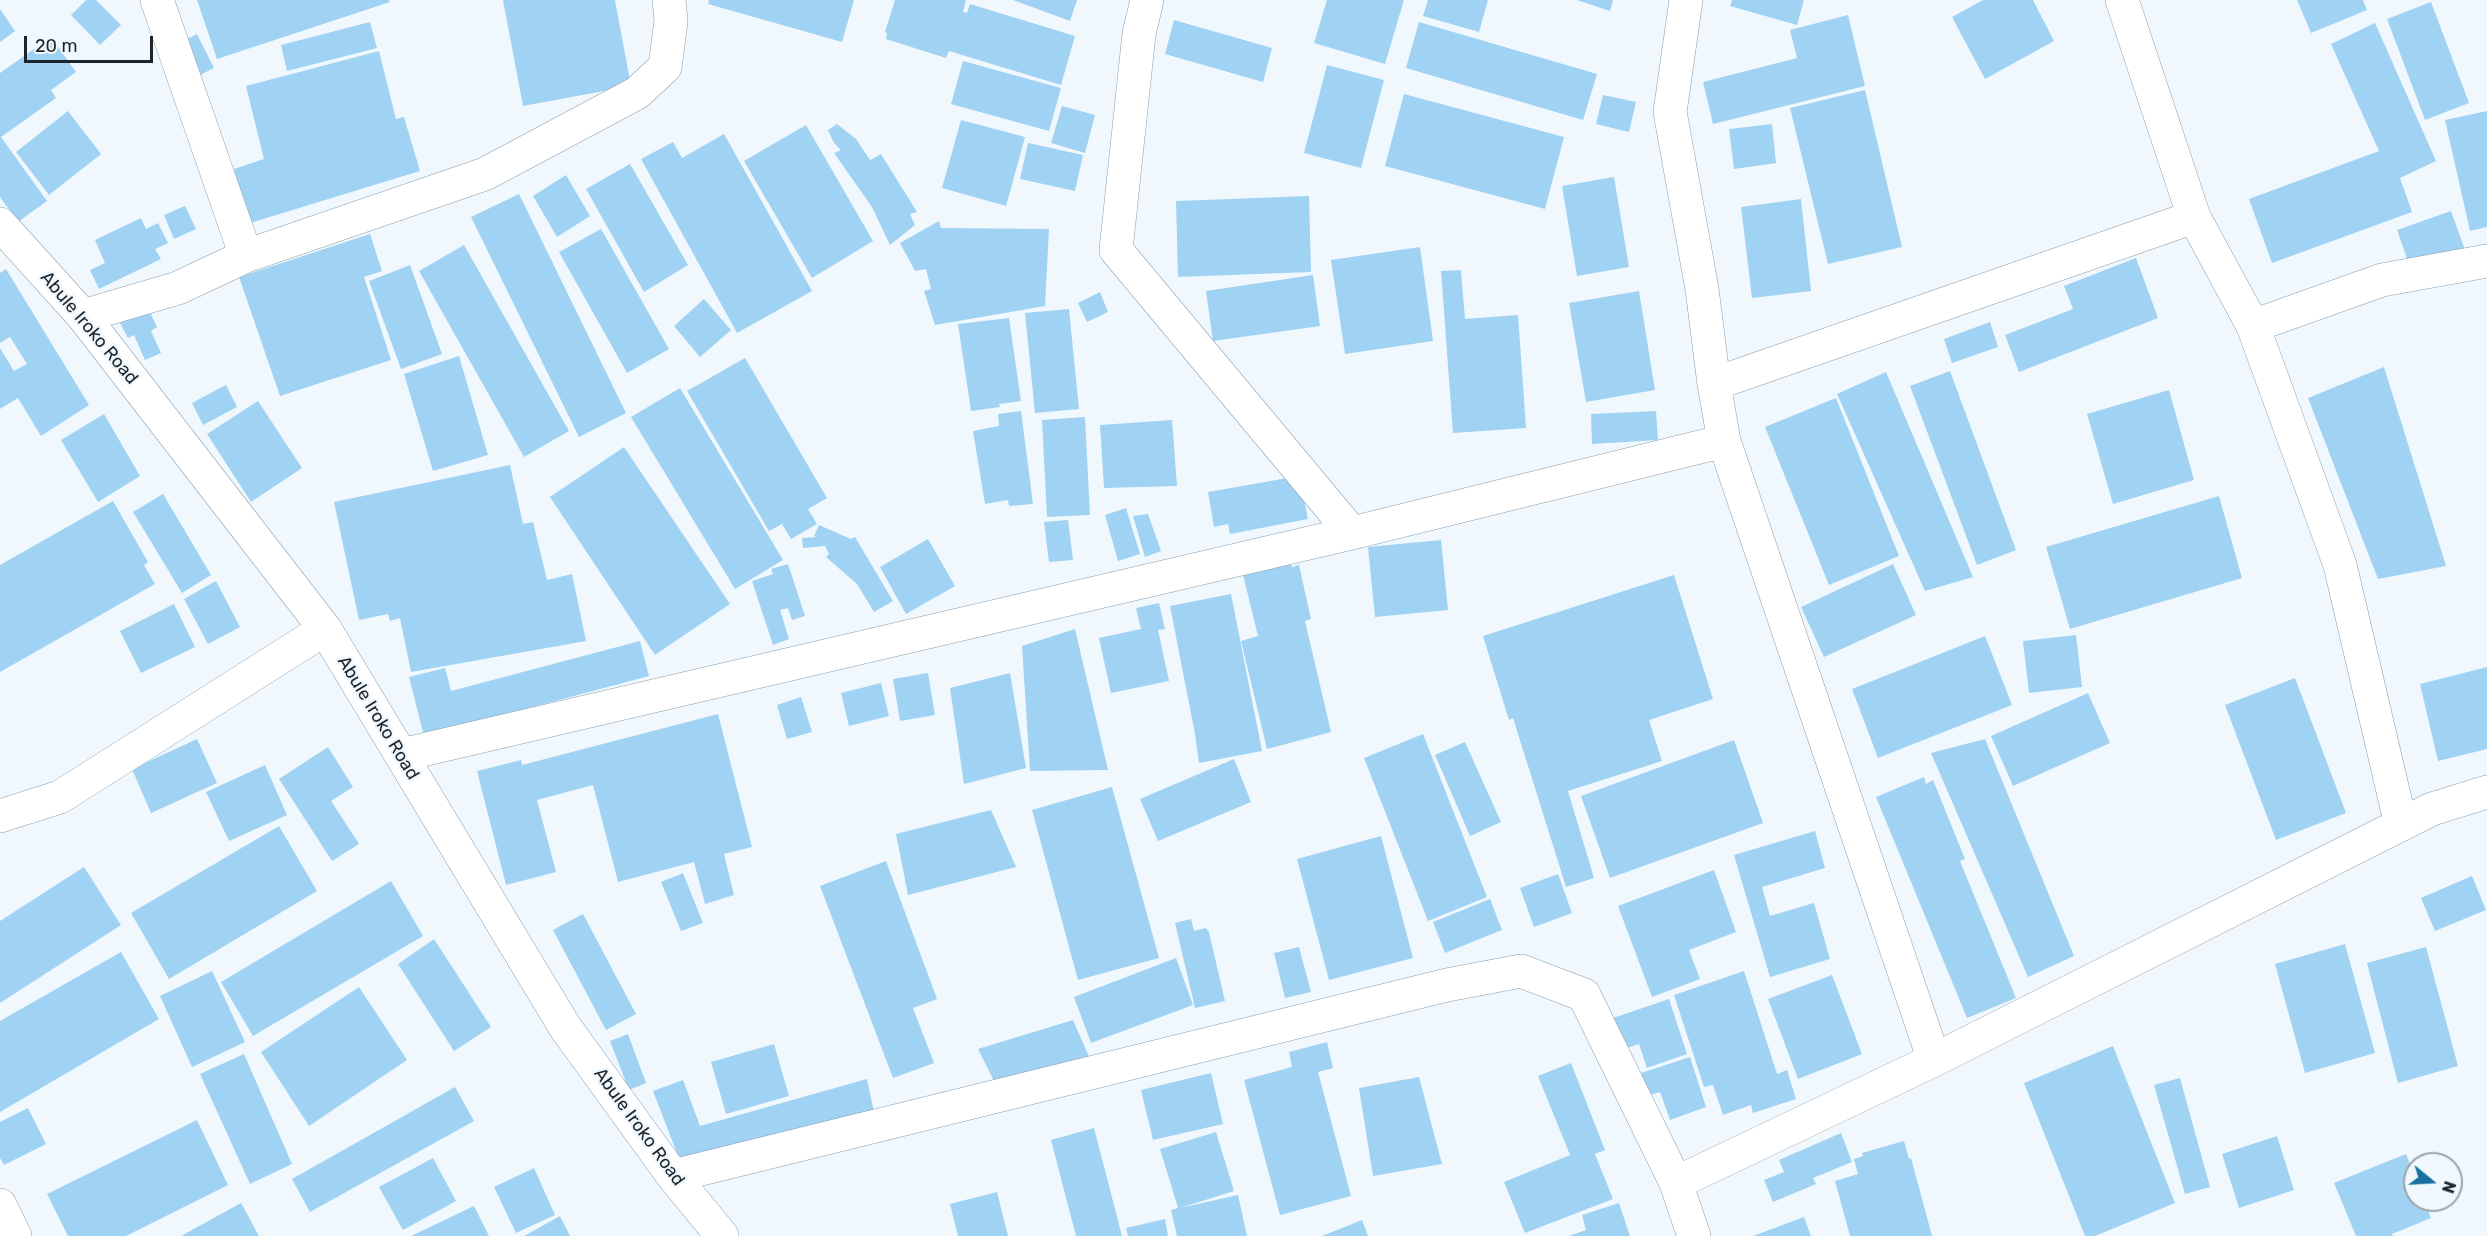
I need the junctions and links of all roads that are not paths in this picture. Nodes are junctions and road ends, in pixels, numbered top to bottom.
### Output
1 (157, 0) edge
2 (669, 0) edge
3 (1147, 0) edge
4 (1686, 0) edge
5 (2122, 0) edge
6 (2194, 216) junction
7 (0, 224) edge
8 (246, 256) junction
9 (2487, 261) edge
10 (83, 316) junction
11 (2253, 326) junction
12 (1714, 384) junction
13 (1724, 441) junction
14 (1352, 533) junction
15 (325, 628) junction
16 (401, 755) junction
17 (2487, 792) edge
18 (0, 816) edge
19 (2401, 825) junction
20 (1934, 1060) junction
21 (674, 1176) junction
22 (1676, 1183) junction
23 (0, 1205) edge
24 (15, 1236) edge
25 (722, 1236) edge
26 (1694, 1236) edge

1 - 8 street
2 - 8 street
3 - 14 street
4 - 12 street
5 - 6 street
6 - 11 street
6 - 12 street
7 - 10 street, Abule Iroko Road
8 - 10 street
9 - 11 street
10 - 15 street, Abule Iroko Road
11 - 19 street
12 - 13 street
13 - 14 street
13 - 20 street
14 - 16 street
15 - 16 street, Abule Iroko Road
15 - 18 street
16 - 21 street, Abule Iroko Road
17 - 19 street
19 - 20 street
20 - 22 street
21 - 22 street
21 - 25 street, Abule Iroko Road
22 - 26 street
23 - 24 street

